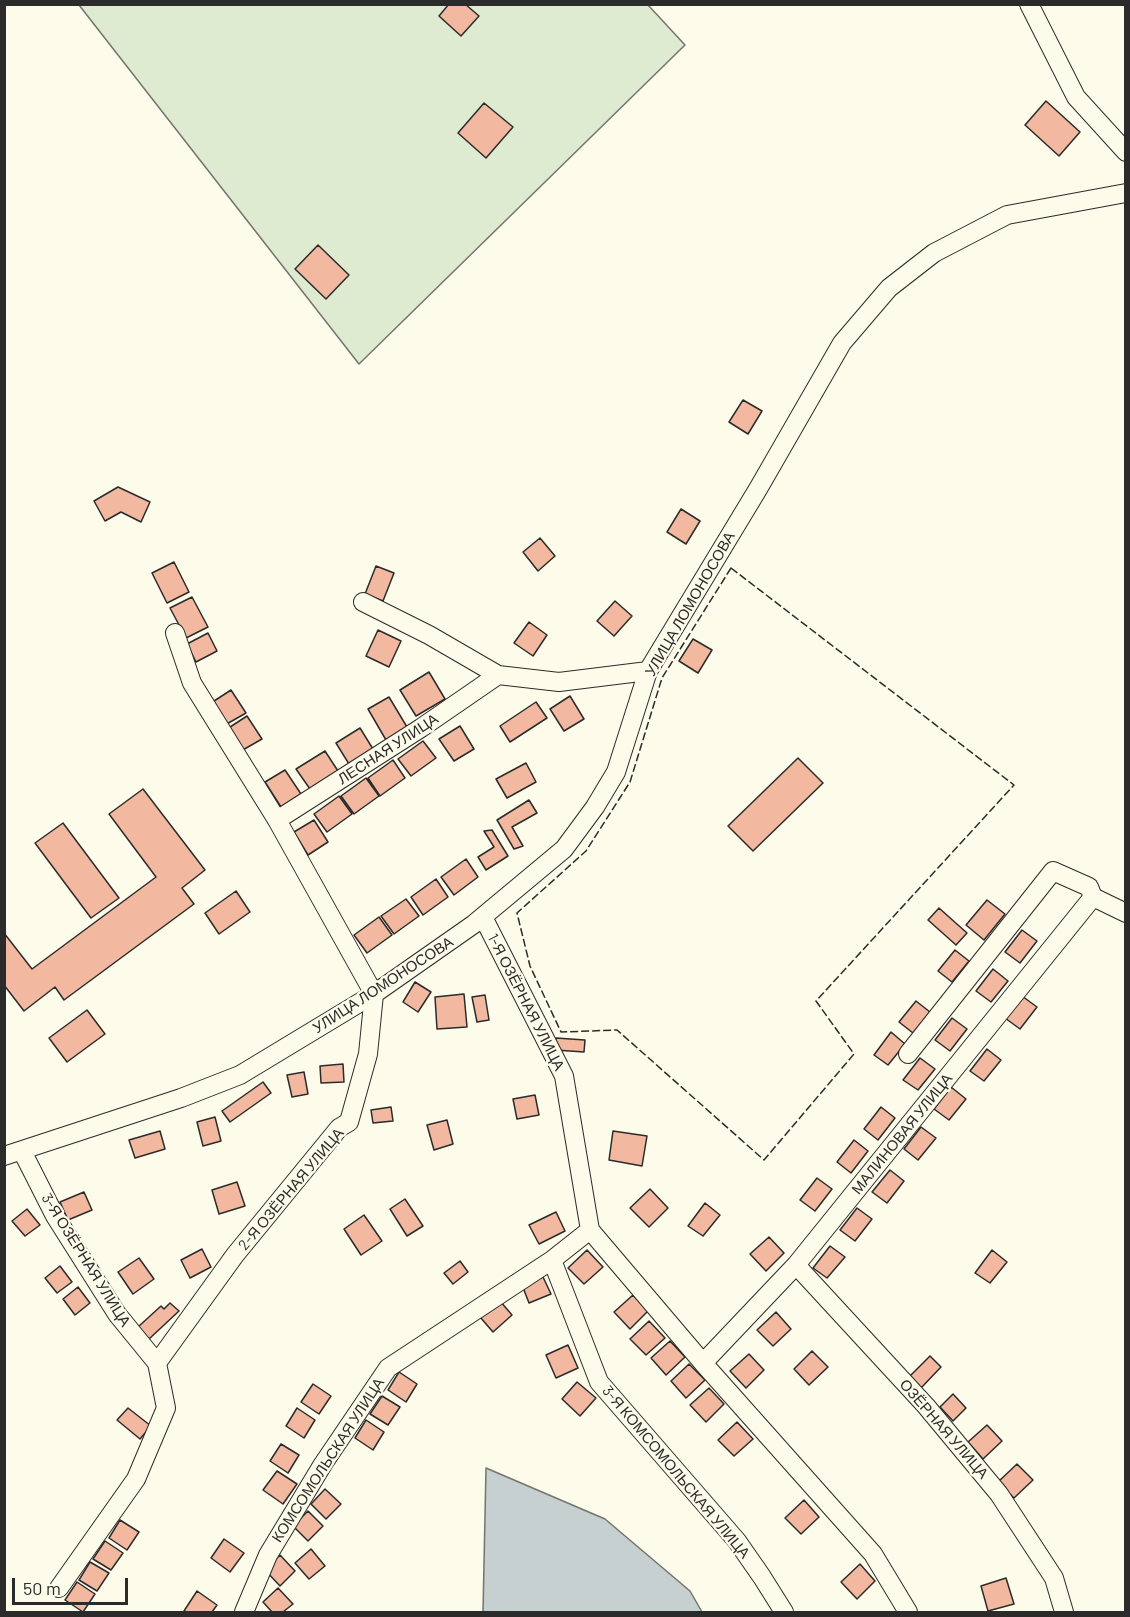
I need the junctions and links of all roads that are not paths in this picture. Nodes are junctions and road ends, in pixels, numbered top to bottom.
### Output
1 (1029, 4) edge
2 (1125, 152) edge
3 (1125, 193) edge
4 (363, 602) dead end
5 (175, 633) dead end
6 (648, 671) junction
7 (498, 675) junction
8 (277, 820) junction
9 (1093, 897) junction
10 (1125, 913) edge
11 (483, 916) junction
12 (374, 994) junction
13 (908, 1054) dead end
14 (22, 1151) junction
15 (4, 1156) edge
16 (590, 1230) junction
17 (552, 1260) junction
18 (796, 1265) junction
19 (157, 1363) junction
20 (703, 1363) junction
21 (59, 1588) dead end
22 (244, 1612) edge
23 (784, 1612) edge
24 (908, 1612) edge
25 (1064, 1612) edge

1 - 2 street
3 - 6 street, УЛИЦА ЛОМОНОСОВА
4 - 7 street
5 - 8 street
6 - 7 street
6 - 11 street, УЛИЦА ЛОМОНОСОВА
7 - 8 street, ЛЕСНАЯ УЛИЦА
8 - 12 street
9 - 10 street
9 - 13 street
9 - 18 street, МАЛИНОВАЯ УЛИЦА
11 - 12 street, УЛИЦА ЛОМОНОСОВА
11 - 16 street, 1-Я ОЗЁРНАЯ УЛИЦА
12 - 14 street, УЛИЦА ЛОМОНОСОВА
12 - 19 street, 2-Я ОЗЁРНАЯ УЛИЦА
14 - 15 street, УЛИЦА ЛОМОНОСОВА
14 - 19 street, 3-Я ОЗЁРНАЯ УЛИЦА
16 - 17 street, КОМСОМОЛЬСКАЯ УЛИЦА
16 - 20 street
17 - 22 street, КОМСОМОЛЬСКАЯ УЛИЦА
17 - 23 street, 3-Я КОМСОМОЛЬСКАЯ УЛИЦА
18 - 20 street, МАЛИНОВАЯ УЛИЦА
18 - 25 street, ОЗЁРНАЯ УЛИЦА
19 - 21 street
20 - 24 street

